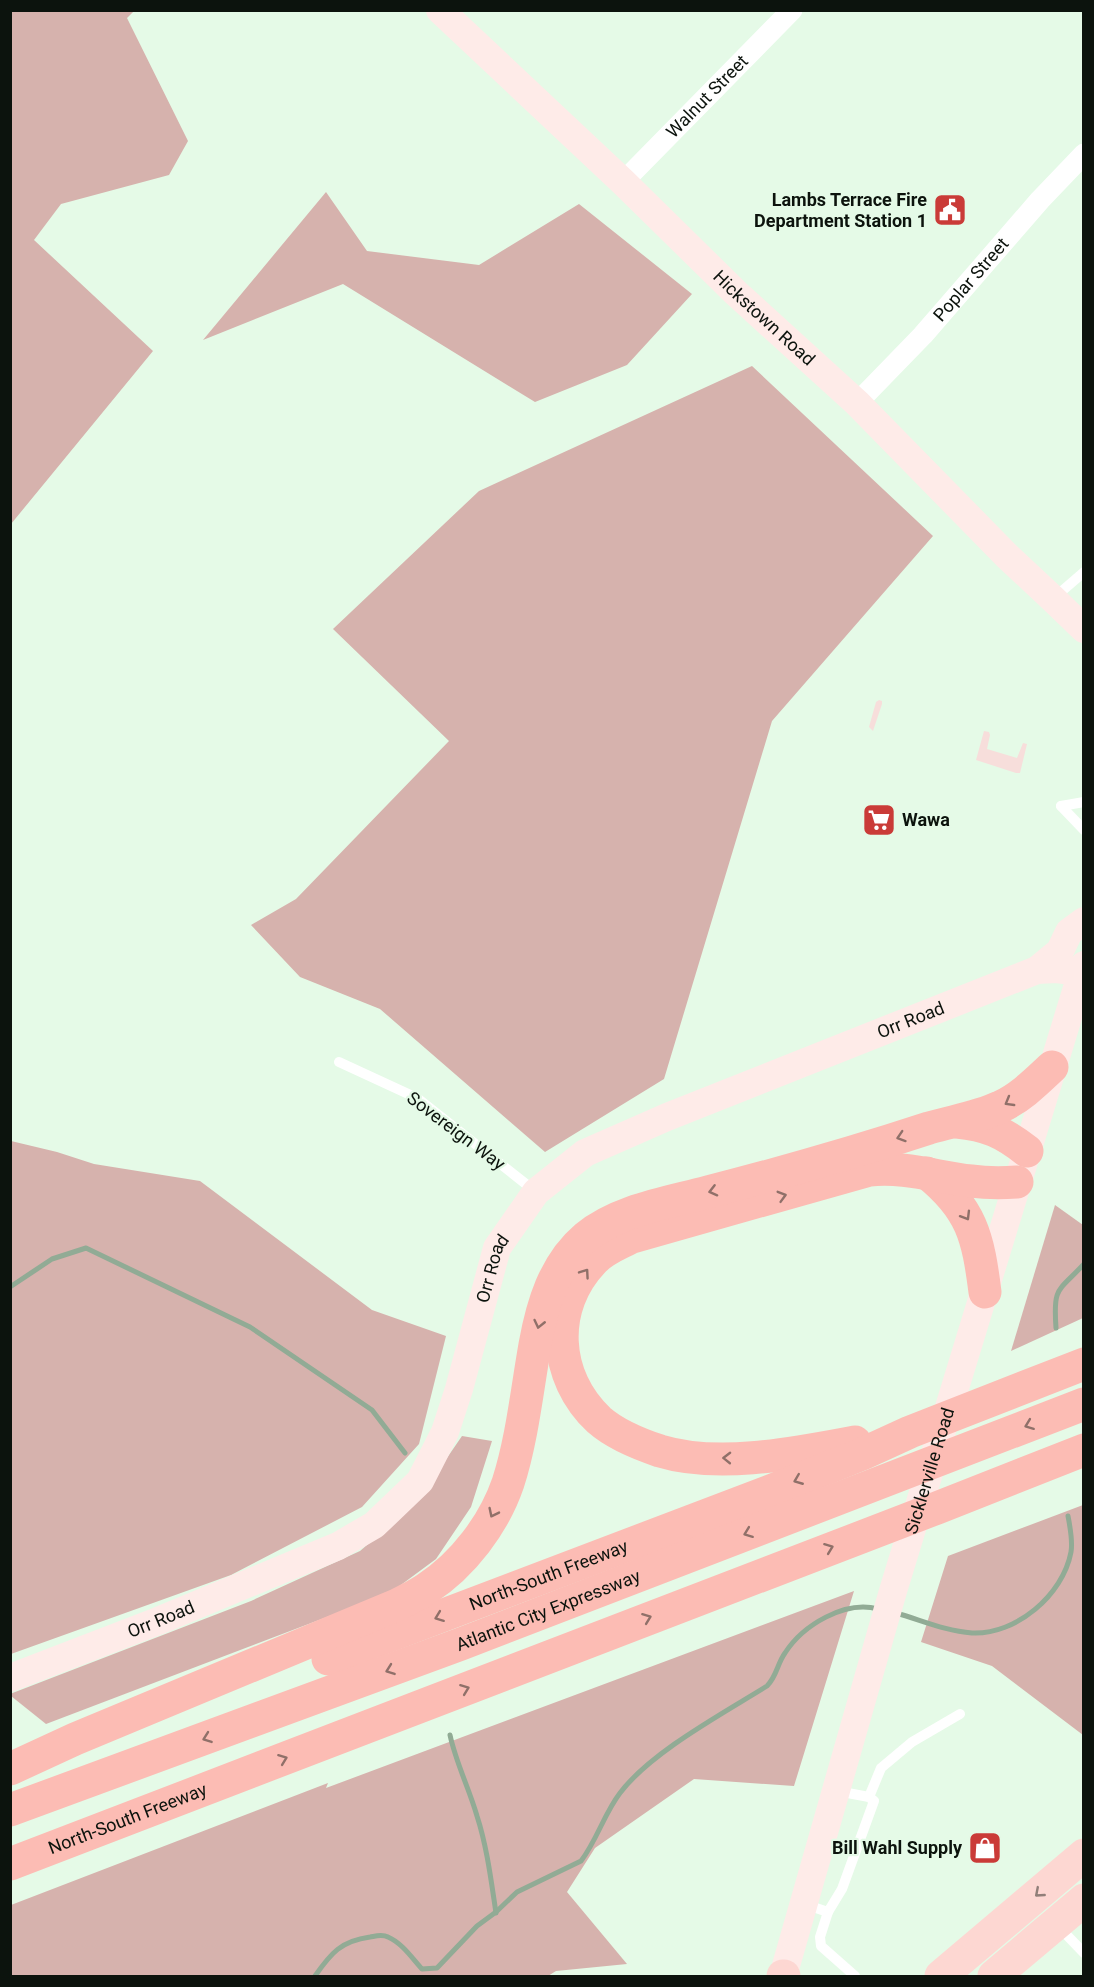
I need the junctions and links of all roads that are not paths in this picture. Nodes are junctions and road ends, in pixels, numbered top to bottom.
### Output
1 (440, 10) edge
2 (792, 10) edge
3 (1083, 154) edge
4 (623, 182) junction
5 (857, 403) junction
6 (1083, 572) edge
7 (1053, 599) junction
8 (1083, 629) edge
9 (1083, 802) edge
10 (1083, 830) edge
11 (1083, 921) edge
12 (1082, 969) edge
13 (1038, 970) junction
14 (339, 1062) dead end
15 (1052, 1067) junction
16 (957, 1122) junction
17 (1027, 1151) junction
18 (927, 1173) junction
19 (1017, 1182) junction
20 (536, 1192) junction
21 (984, 1292) junction
22 (1083, 1364) edge
23 (1083, 1404) edge
24 (910, 1432) junction
25 (1083, 1450) edge
26 (1083, 1465) edge
27 (937, 1508) junction
28 (10, 1678) edge
29 (960, 1714) dead end
30 (10, 1769) edge
31 (10, 1779) edge
32 (837, 1791) junction
33 (869, 1797) junction
34 (10, 1810) edge
35 (1083, 1855) edge
36 (10, 1864) edge
37 (1083, 1900) edge
38 (816, 1908) junction
39 (1056, 1924) junction
40 (1083, 1953) edge
41 (783, 1976) edge
42 (855, 1977) edge
43 (941, 1977) edge
44 (994, 1977) edge

1 - 4 street, Hickstown Road
2 - 4 street, Walnut Street
3 - 5 street, Poplar Street
4 - 5 street, Hickstown Road
5 - 7 street, Hickstown Road
6 - 7 lane
7 - 8 street, Hickstown Road
9 - 10 lane
11 - 13 street
12 - 13 street, Orr Road
12 - 15 street, Sicklerville Road
13 - 20 street, Orr Road
14 - 20 lane, Sovereign Way
15 -> 16 highway
15 - 17 street, Sicklerville Road
16 - 17 highway
16 -> 30 highway
17 - 19 street, Sicklerville Road
18 - 19 highway
18 -> 21 highway
24 -> 18 highway
19 - 21 street, Sicklerville Road
20 - 28 street, Orr Road
21 - 32 street, Sicklerville Road
22 - 24 highway, North-South Freeway
23 -> 34 highway, Atlantic City Expressway
24 -> 31 highway, North-South Freeway
25 - 27 highway, North-South Freeway
26 - 27 highway
36 -> 27 highway, North-South Freeway
29 - 33 lane
32 - 33 lane
32 - 38 street, Sicklerville Road
33 - 38 lane
35 -> 43 main road
37 - 39 main road
38 - 41 street, Sicklerville Road
38 - 42 lane
39 - 40 lane
39 - 44 main road

